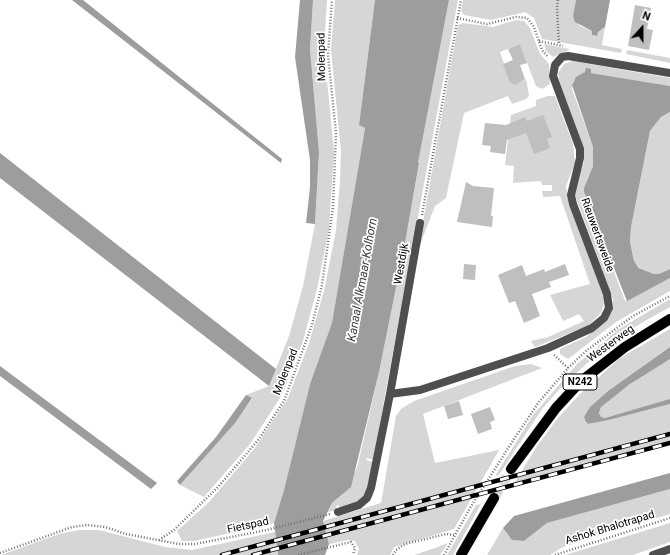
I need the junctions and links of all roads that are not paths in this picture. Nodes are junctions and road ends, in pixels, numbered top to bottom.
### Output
1 (670, 73) edge
2 (420, 223) road end
3 (670, 319) edge
4 (390, 394) junction
5 (511, 469) tunnel mouth
6 (494, 498) tunnel mouth
7 (338, 512) road end
8 (484, 516) junction
9 (670, 550) edge
10 (461, 555) edge
11 (468, 555) edge
12 (653, 555) edge

1 - 4 street, Rieuwertsweide
2 - 4 street, Westdijk
3 - 5 main road, Westerweg / N242
4 - 7 street, Westdijk
6 - 8 main road
8 - 10 main road
8 - 11 main road
9 - 12 street

